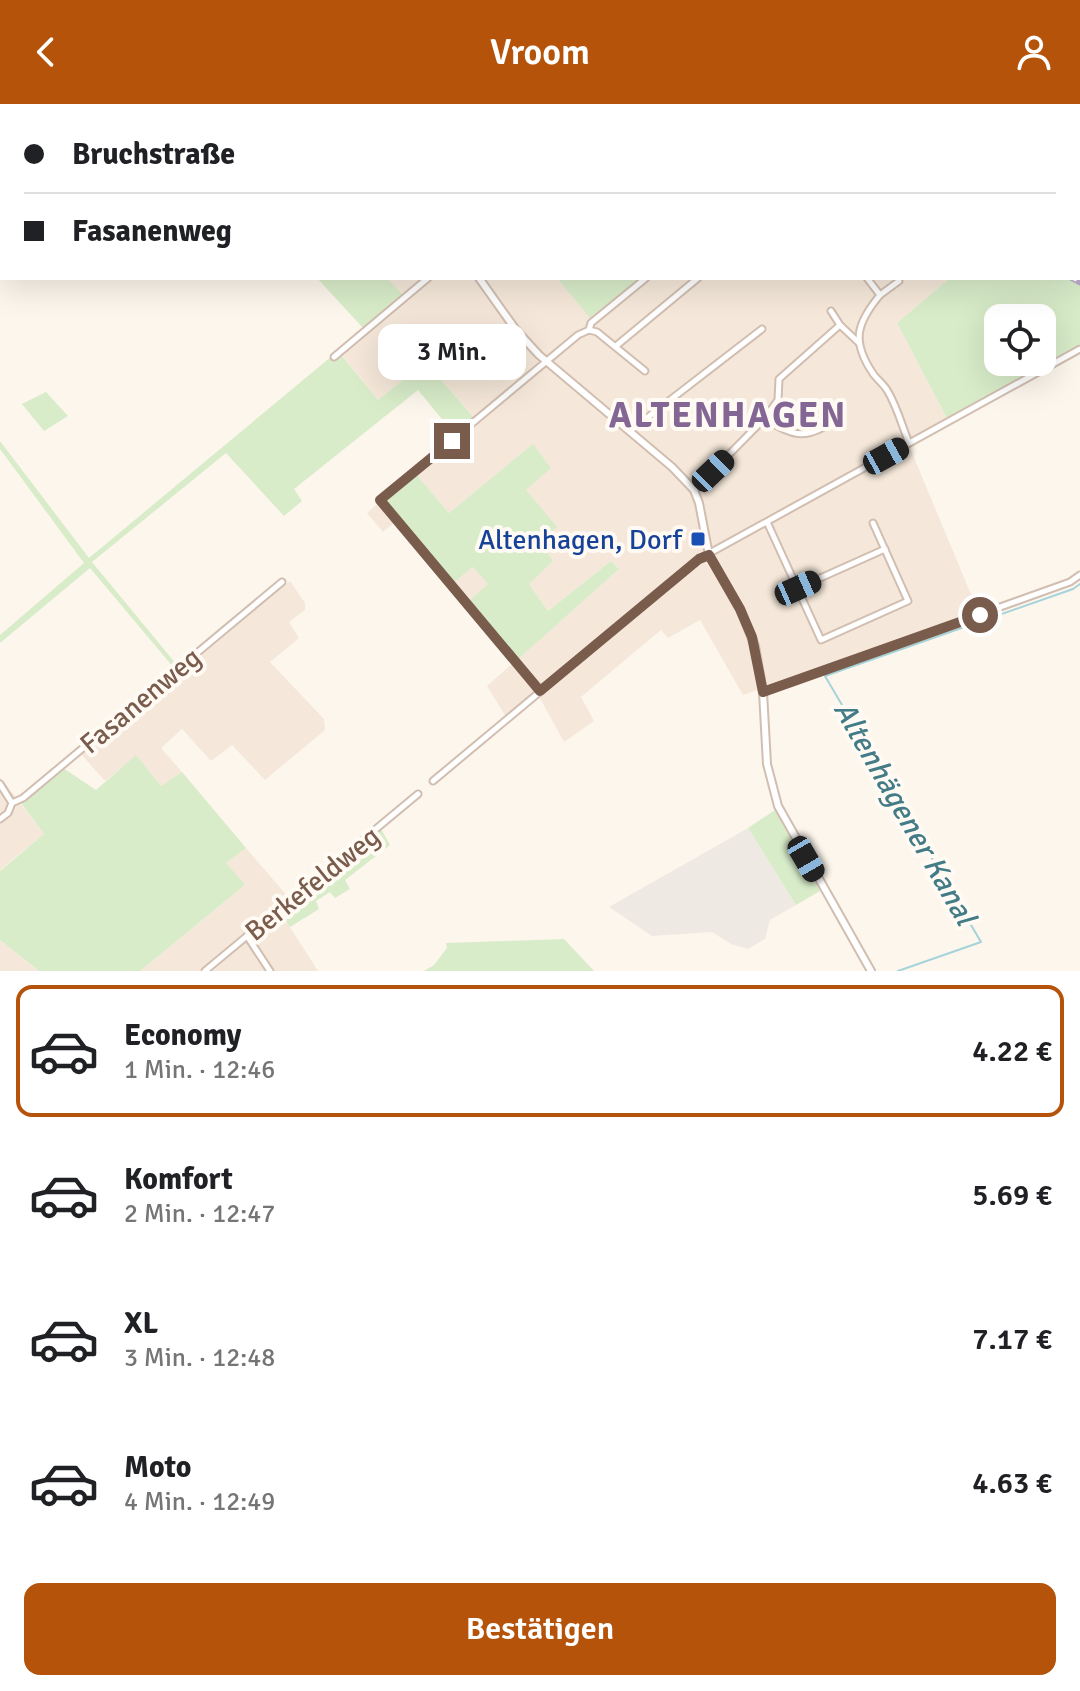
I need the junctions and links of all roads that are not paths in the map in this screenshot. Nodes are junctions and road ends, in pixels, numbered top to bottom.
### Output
1 (426, 280) edge
2 (480, 280) edge
3 (644, 280) edge
4 (696, 280) edge
5 (869, 280) edge
6 (899, 281) dead end
7 (880, 295) junction
8 (831, 311) dead end
9 (840, 325) junction
10 (762, 329) dead end
11 (589, 330) junction
12 (859, 343) junction
13 (616, 346) junction
14 (1080, 349) edge
15 (334, 357) dead end
16 (546, 362) junction
17 (645, 371) dead end
18 (765, 418) junction
19 (837, 418) dead end
20 (630, 431) junction
21 (909, 443) junction
22 (694, 490) junction
23 (767, 522) junction
24 (873, 523) dead end
25 (885, 549) junction
26 (709, 555) junction
27 (1080, 575) edge
28 (282, 582) dead end
29 (798, 588) junction
30 (540, 691) junction
31 (763, 692) junction
32 (433, 781) dead end
33 (0, 784) edge
34 (418, 794) dead end
35 (12, 803) junction
36 (0, 819) edge
37 (247, 936) junction
38 (205, 971) edge
39 (270, 971) edge
40 (871, 971) edge

1 - 15 street
2 - 16 street
3 - 11 street
4 - 13 street
5 - 7 street
6 - 7 street
7 - 12 street
8 - 9 street
9 - 12 street
9 - 18 street
10 - 20 street
11 - 13 street
11 - 16 street
12 - 21 street
13 - 17 street
14 - 21 street
16 - 20 street
16 - 30 street
18 - 19 street
18 - 22 street
20 - 22 street
21 - 23 street
22 - 26 street
23 - 26 street
23 - 29 street
24 - 25 street
25 - 29 street
25 - 29 street
26 - 30 street
26 - 31 street
27 - 31 street
28 - 35 street, Fasanenweg
30 - 32 street
31 - 40 street
33 - 35 street
34 - 37 street, Berkefeldweg
35 - 36 street, Fasanenweg
37 - 38 street, Berkefeldweg
37 - 39 street

